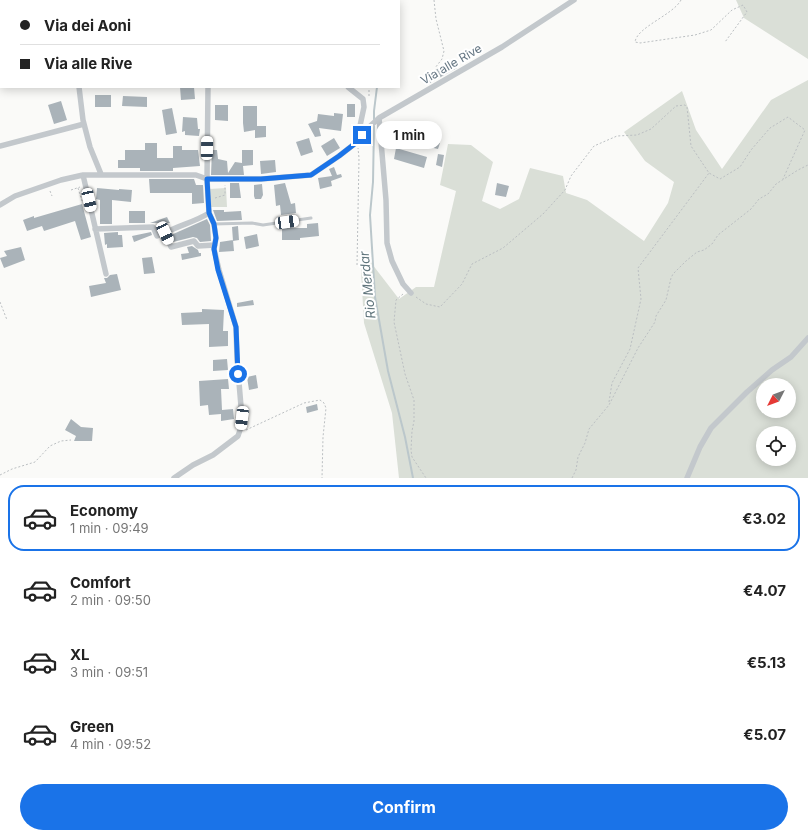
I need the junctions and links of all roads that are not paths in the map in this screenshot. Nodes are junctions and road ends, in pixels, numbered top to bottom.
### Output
1 (574, 0) edge
2 (79, 88) edge
3 (208, 88) edge
4 (349, 88) edge
5 (377, 120) junction
6 (84, 124) junction
7 (357, 142) junction
8 (0, 146) edge
9 (102, 174) junction
10 (83, 175) junction
11 (207, 179) junction
12 (0, 205) edge
13 (209, 213) junction
14 (311, 218) dead end
15 (214, 224) junction
16 (95, 229) junction
17 (165, 233) junction
18 (215, 244) junction
19 (106, 274) dead end
20 (409, 291) road end
21 (808, 338) edge
22 (174, 478) edge
23 (686, 478) edge

1 - 5 street, Via alle Rive
2 - 6 street
3 - 11 street
4 - 7 street
5 - 7 street, Via alle Rive
5 - 20 street
6 - 8 street
6 - 9 street
7 - 11 street, Via alle Rive
9 - 10 street, Via alle Rive
9 - 11 street, Via alle Rive
10 - 12 street, Via alle Rive
10 - 16 street
11 - 13 street
13 - 15 street
13 - 17 street
14 - 15 lane
15 - 18 street
16 - 17 street
16 - 19 street
17 - 18 street
18 - 22 street
21 - 23 street

